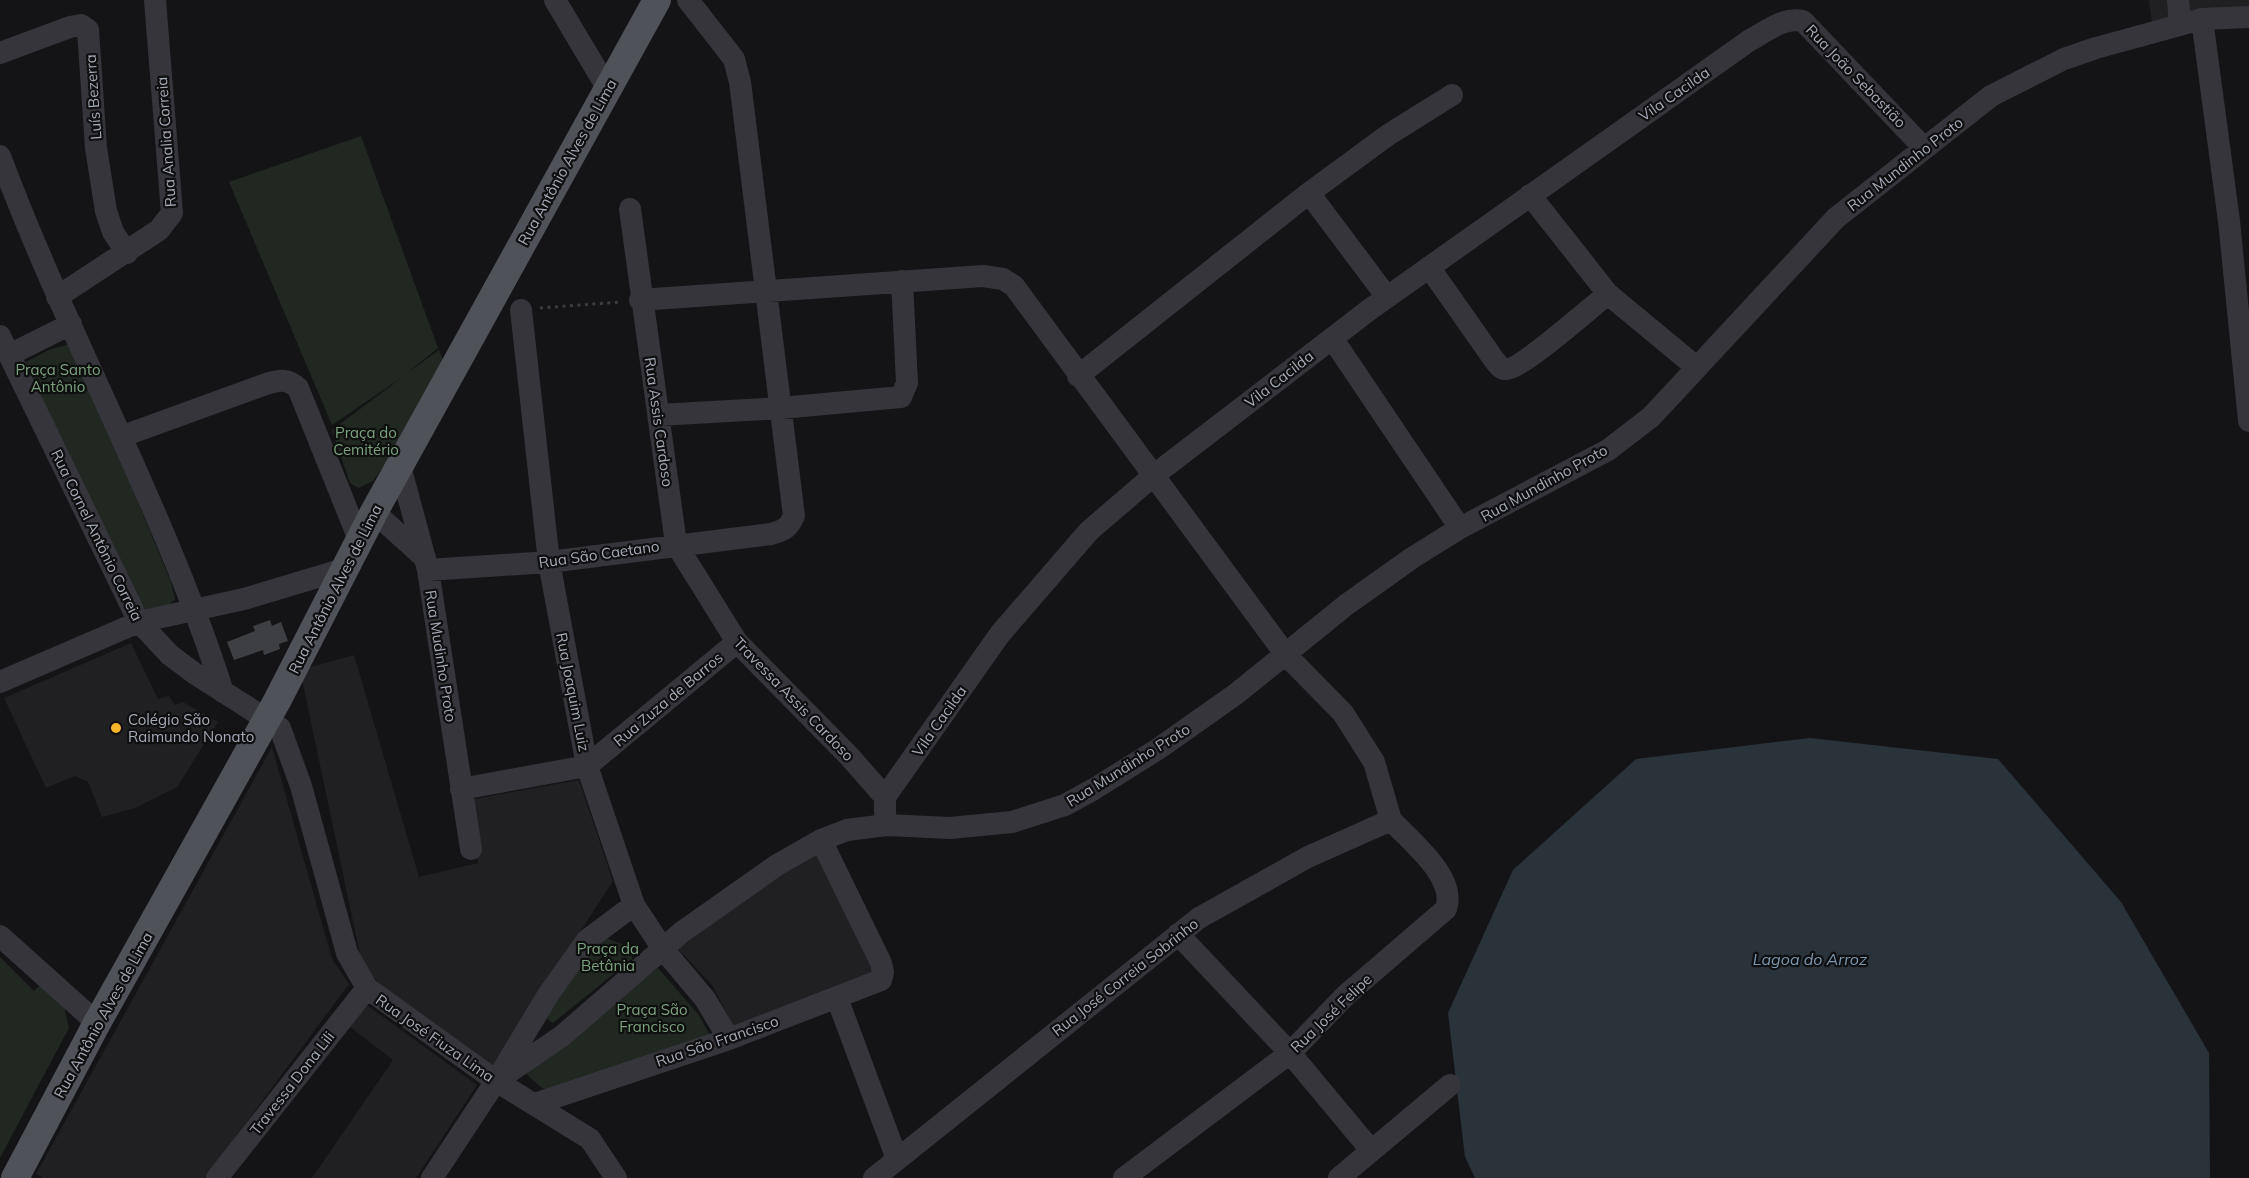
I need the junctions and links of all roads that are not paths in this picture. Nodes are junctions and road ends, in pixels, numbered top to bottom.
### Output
1 (155, 0) edge
2 (555, 0) edge
3 (657, 0) edge
4 (688, 0) edge
5 (2178, 0) edge
6 (2249, 17) edge
7 (2202, 19) junction
8 (2180, 24) junction
9 (1750, 40) joint
10 (0, 53) edge
11 (608, 88) junction
12 (1452, 95) dead end
13 (1924, 148) junction
14 (0, 156) edge
15 (1309, 193) junction
16 (1530, 195) junction
17 (630, 209) dead end
18 (127, 253) junction
19 (1429, 267) junction
20 (902, 281) junction
21 (768, 292) junction
22 (1608, 294) junction
23 (57, 297) junction
24 (1387, 297) junction
25 (640, 300) junction
26 (521, 310) road end
27 (71, 324) junction
28 (1332, 338) junction
29 (4, 346) edge
30 (1695, 366) junction
31 (1078, 376) junction
32 (782, 408) junction
33 (659, 415) junction
34 (2249, 421) edge
35 (123, 436) junction
36 (400, 466) junction
37 (1153, 476) junction
38 (374, 513) junction
39 (1460, 528) junction
40 (360, 542) junction
41 (676, 544) junction
42 (549, 562) junction
43 (426, 564) junction
44 (344, 569) junction
45 (195, 610) junction
46 (139, 622) junction
47 (737, 642) junction
48 (1289, 658) junction
49 (0, 682) edge
50 (223, 692) junction
51 (266, 719) junction
52 (587, 766) junction
53 (461, 789) junction
54 (885, 797) junction
55 (1391, 820) junction
56 (886, 825) junction
57 (821, 840) junction
58 (471, 849) dead end
59 (634, 905) junction
60 (1178, 933) junction
61 (0, 936) edge
62 (663, 949) junction
63 (367, 988) junction
64 (837, 998) junction
65 (97, 1023) junction
66 (729, 1039) junction
67 (1290, 1053) junction
68 (496, 1081) junction
69 (1450, 1085) dead end
70 (535, 1104) junction
71 (1370, 1149) junction
72 (897, 1159) junction
73 (15, 1178) edge
74 (218, 1178) edge
75 (432, 1178) edge
76 (616, 1178) edge
77 (873, 1178) edge
78 (1124, 1178) edge
79 (1339, 1178) edge

1 - 18 street, Rua Analia Correia
2 - 11 street
3 - 11 main road, Rua Antônio Alves de Lima
4 - 21 street
5 - 8 street
6 - 7 street, Rua Mundinho Proto
7 - 8 street, Rua Mundinho Proto
7 - 34 street
8 - 13 street, Rua Mundinho Proto
9 - 13 street, Rua João Sebastião
9 - 16 street, Vila Cacilda
10 - 18 street, Luís Bezerra
11 - 36 main road, Rua Antônio Alves de Lima
12 - 15 street
13 - 30 street, Rua Mundinho Proto
14 - 23 street
15 - 24 street
15 - 31 street
16 - 19 street, Vila Cacilda
16 - 22 street
17 - 25 street, Rua Assis Cardoso
18 - 23 street, Rua Analia Correia
19 - 22 street
19 - 24 street, Vila Cacilda
20 - 21 street
20 - 31 street
20 - 32 street
21 - 25 street
21 - 32 street
22 - 30 street
23 - 27 street
24 - 28 street, Vila Cacilda
25 - 33 street, Rua Assis Cardoso
26 - 42 street, Rua Joaquim Luiz
27 - 29 street
27 - 35 street
28 - 37 street, Vila Cacilda
28 - 39 street
29 - 46 street, Rua Cornel Antônio Correia
30 - 39 street, Rua Mundinho Proto
31 - 37 street
32 - 33 street
32 - 41 street, Rua São Caetano
33 - 41 street, Rua Assis Cardoso
35 - 40 street
35 - 45 street
36 - 38 main road, Rua Antônio Alves de Lima
36 - 43 street, Rua Mudinho Proto
37 - 48 street
37 - 54 street, Vila Cacilda
38 - 40 main road, Rua Antônio Alves de Lima
38 - 43 street
39 - 48 street, Rua Mundinho Proto
40 - 44 main road, Rua Antônio Alves de Lima
41 - 42 street, Rua São Caetano
41 - 47 street, Travessa Assis Cardoso
42 - 43 street, Rua São Caetano
42 - 52 street, Rua Joaquim Luiz
43 - 53 street, Rua Mudinho Proto
44 - 45 street
44 - 51 main road, Rua Antônio Alves de Lima
45 - 46 street
45 - 50 street
46 - 49 street
46 - 50 street, Rua Cornel Antônio Correia
47 - 52 street, Rua Zuza de Barros
47 - 54 street, Travessa Assis Cardoso
48 - 55 street
48 - 56 street, Rua Mundinho Proto
50 - 51 street, Rua Cornel Antônio Correia
51 - 63 street, Rua José Fiuza Lima
51 - 65 main road, Rua Antônio Alves de Lima
52 - 53 street, Rua Zuza de Barros
52 - 59 street, Rua Joaquim Luiz
53 - 58 street, Rua Mudinho Proto
54 - 56 street
55 - 60 street, Rua José Correia Sobrinho
55 - 67 street, Rua José Felipe
56 - 57 street, Rua Mundinho Proto
57 - 62 street, Rua Mundinho Proto
57 - 64 street, Rua São Francisco
59 - 62 street, Rua Joaquim Luiz
59 - 68 street
60 - 67 street
60 - 72 street, Rua José Correia Sobrinho
61 - 65 street
62 - 66 street, Rua Joaquim Luiz
62 - 68 street, Rua Mundinho Proto
63 - 68 street, Rua José Fiuza Lima
63 - 74 street, Travessa Dona Lili
64 - 66 street, Rua São Francisco
64 - 72 street
65 - 73 main road, Rua Antônio Alves de Lima
66 - 70 street, Rua São Francisco
67 - 71 street
67 - 78 street, Rua José Felipe
68 - 70 street, Rua José Fiuza Lima
68 - 75 street
69 - 71 street
70 - 76 street, Rua José Fiuza Lima
71 - 79 street
72 - 77 street, Rua José Correia Sobrinho

